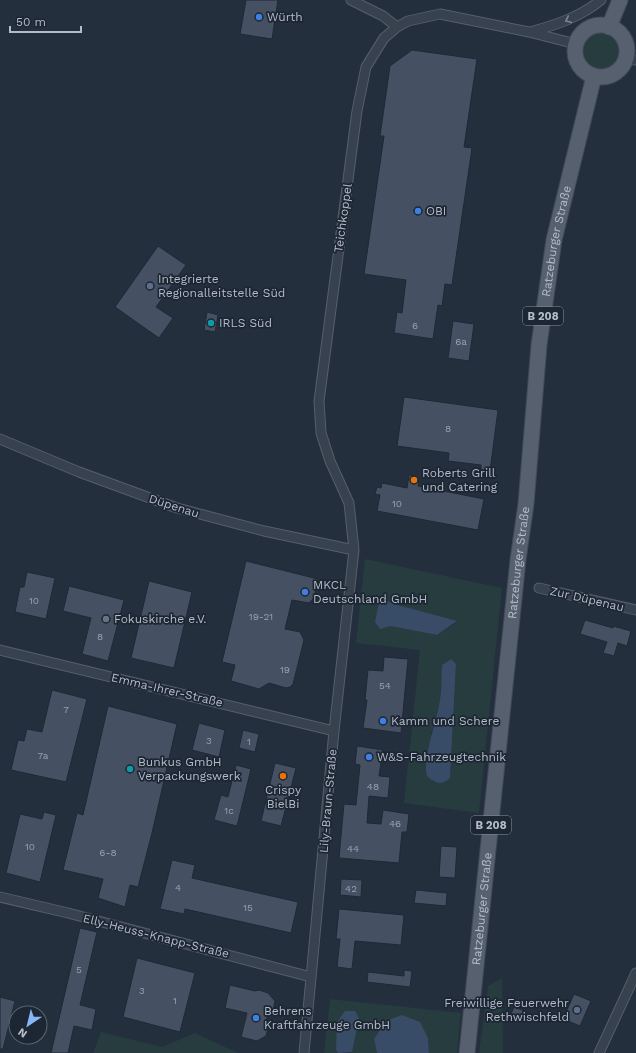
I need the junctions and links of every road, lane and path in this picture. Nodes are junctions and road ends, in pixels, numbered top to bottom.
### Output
1 (351, 0) edge
2 (601, 0) edge
3 (620, 0) edge
4 (397, 27) junction
5 (609, 27) junction
6 (529, 32) junction
7 (576, 44) junction
8 (631, 60) edge
9 (594, 76) junction
10 (0, 439) edge
11 (354, 550) junction
12 (539, 588) dead end
13 (636, 610) edge
14 (0, 650) edge
15 (334, 731) junction
16 (0, 897) edge
17 (636, 973) edge
18 (311, 977) junction
19 (304, 1053) edge
20 (467, 1053) edge
21 (599, 1053) edge

1 - 4 street
2 -> 6 street, Teichkoppel
3 - 5 main road
4 - 6 street, Teichkoppel
4 - 11 street, Teichkoppel
5 - 7 main road
5 - 8 main road
6 - 7 street, Teichkoppel
7 - 9 main road
8 - 9 main road
9 - 20 main road, Ratzeburger Straße / B 208
10 - 11 street, Düpenau
11 - 15 street, Lily-Braun-Straße
12 - 13 street, Zur Düpenau
14 - 15 street, Emma-Ihrer-Straße
15 - 18 street, Lily-Braun-Straße
16 - 18 street, Elly-Heuss-Knapp-Straße
17 - 21 street
18 - 19 street, Lily-Braun-Straße

